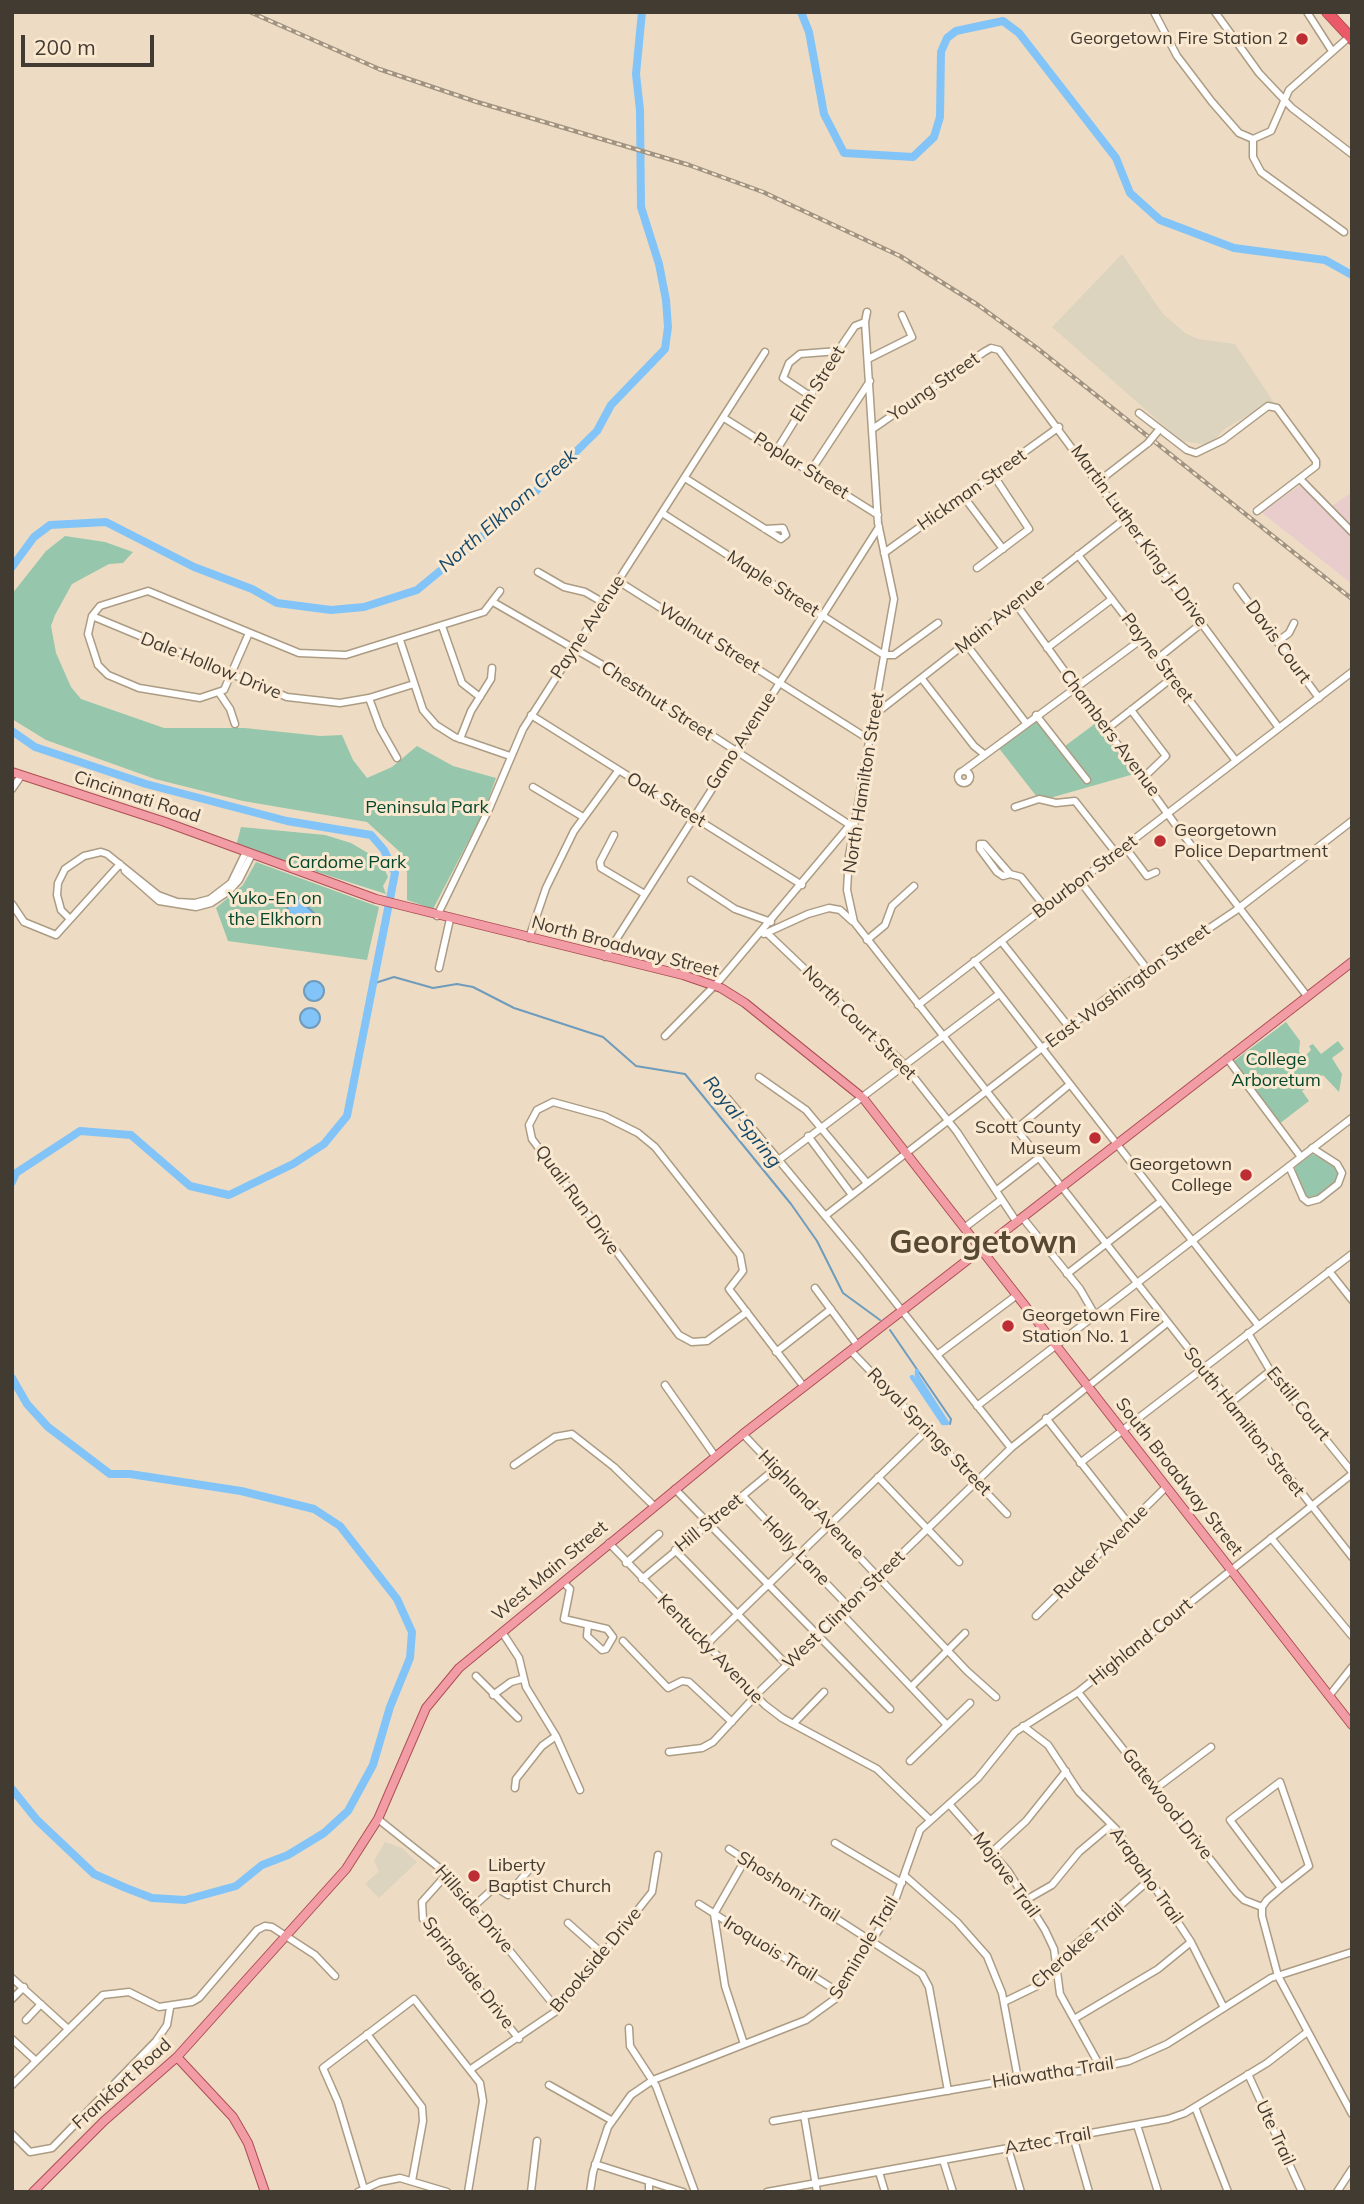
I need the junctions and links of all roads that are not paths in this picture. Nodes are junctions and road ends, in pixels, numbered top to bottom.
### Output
1 (1154, 12) edge
2 (1215, 12) edge
3 (1307, 12) edge
4 (1327, 12) edge
5 (1350, 38) edge
6 (1332, 51) junction
7 (1283, 99) junction
8 (1254, 139) junction
9 (1352, 154) edge
10 (1345, 232) dead end
11 (867, 312) dead end
12 (902, 315) dead end
13 (865, 322) junction
14 (995, 348) joint
15 (838, 351) junction
16 (765, 352) dead end
17 (868, 359) junction
18 (870, 380) junction
19 (810, 396) junction
20 (1139, 412) dead end
21 (724, 418) junction
22 (1059, 427) junction
23 (874, 428) junction
24 (1159, 430) junction
25 (776, 451) junction
26 (810, 472) junction
27 (994, 476) junction
28 (685, 478) junction
29 (1301, 480) junction
30 (1099, 481) junction
31 (964, 497) junction
32 (1257, 511) dead end
33 (662, 513) junction
34 (878, 515) junction
35 (1126, 517) junction
36 (879, 527) junction
37 (765, 529) dead end
38 (1352, 532) edge
39 (1003, 549) junction
40 (884, 553) junction
41 (1078, 555) junction
42 (977, 568) dead end
43 (538, 572) dead end
44 (618, 580) junction
45 (1237, 587) dead end
46 (500, 591) dead end
47 (1111, 598) junction
48 (494, 602) junction
49 (604, 603) junction
50 (1016, 604) junction
51 (822, 615) junction
52 (92, 616) junction
53 (938, 623) dead end
54 (1202, 623) junction
55 (1294, 623) dead end
56 (442, 626) junction
57 (249, 633) junction
58 (1142, 639) junction
59 (400, 640) junction
60 (1277, 642) junction
61 (966, 644) junction
62 (1047, 648) junction
63 (574, 650) junction
64 (884, 655) junction
65 (1157, 659) junction
66 (492, 668) dead end
67 (1352, 672) edge
68 (231, 675) junction
69 (1172, 678) junction
70 (922, 679) junction
71 (779, 682) junction
72 (414, 684) junction
73 (1076, 688) junction
74 (220, 694) junction
75 (480, 697) junction
76 (369, 698) junction
77 (1319, 698) junction
78 (1131, 710) junction
79 (531, 715) junction
80 (874, 715) junction
81 (1036, 715) junction
82 (1026, 723) junction
83 (235, 724) dead end
84 (1279, 728) junction
85 (1107, 730) junction
86 (460, 739) junction
87 (870, 740) junction
88 (734, 751) junction
89 (984, 754) junction
90 (510, 756) junction
91 (397, 758) dead end
92 (1236, 761) junction
93 (618, 771) junction
94 (963, 771) dead end
95 (16, 774) edge
96 (1143, 778) junction
97 (1087, 780) dead end
98 (533, 787) dead end
99 (12, 789) edge
100 (1015, 807) dead end
101 (1169, 813) junction
102 (693, 816) junction
103 (583, 817) junction
104 (1352, 821) edge
105 (852, 826) junction
106 (614, 835) dead end
107 (1125, 847) junction
108 (249, 853) junction
109 (1116, 853) junction
110 (120, 864) junction
111 (1156, 872) dead end
112 (1010, 874) junction
113 (691, 880) dead end
114 (1080, 881) junction
115 (802, 885) junction
116 (914, 887) dead end
117 (643, 893) junction
118 (376, 898) joint
119 (12, 904) edge
120 (849, 905) junction
121 (1045, 907) junction
122 (1239, 907) junction
123 (835, 908) junction
124 (437, 916) junction
125 (70, 919) junction
126 (450, 919) junction
127 (771, 922) junction
128 (854, 922) junction
129 (767, 933) junction
130 (759, 936) junction
131 (529, 938) junction
132 (867, 940) junction
133 (1001, 941) junction
134 (605, 957) junction
135 (974, 961) junction
136 (1352, 962) edge
137 (439, 968) dead end
138 (1147, 969) junction
139 (715, 986) junction
140 (999, 994) junction
141 (1307, 996) junction
142 (918, 1005) junction
143 (1069, 1027) junction
144 (665, 1036) dead end
145 (942, 1036) junction
146 (1041, 1049) junction
147 (1227, 1058) junction
148 (904, 1065) junction
149 (759, 1077) dead end
150 (1069, 1085) junction
151 (985, 1092) junction
152 (862, 1096) junction
153 (727, 1098) dead end
154 (1352, 1118) edge
155 (948, 1121) junction
156 (821, 1126) junction
157 (1015, 1130) junction
158 (808, 1136) junction
159 (1115, 1144) junction
160 (1312, 1148) junction
161 (906, 1153) junction
162 (1301, 1157) junction
163 (780, 1159) junction
164 (1037, 1159) junction
165 (1289, 1166) junction
166 (867, 1183) junction
167 (1060, 1187) junction
168 (997, 1190) junction
169 (852, 1195) junction
170 (1000, 1200) junction
171 (1160, 1202) junction
172 (825, 1216) junction
173 (1019, 1219) junction
174 (964, 1228) junction
175 (1191, 1241) junction
176 (1104, 1244) junction
177 (981, 1249) junction
178 (1352, 1254) edge
179 (1329, 1271) junction
180 (1067, 1274) junction
181 (1135, 1284) junction
182 (815, 1288) dead end
183 (1017, 1295) junction
184 (1352, 1300) edge
185 (831, 1308) junction
186 (902, 1311) junction
187 (747, 1312) junction
188 (1095, 1315) junction
189 (1166, 1324) junction
190 (1258, 1325) junction
191 (1248, 1333) junction
192 (1056, 1345) junction
193 (854, 1348) junction
194 (776, 1352) junction
195 (937, 1355) junction
196 (1202, 1370) junction
197 (1270, 1371) junction
198 (665, 1385) dead end
199 (1087, 1385) junction
200 (804, 1387) junction
201 (1229, 1404) junction
202 (977, 1406) junction
203 (1046, 1418) junction
204 (926, 1431) junction
205 (1123, 1432) junction
206 (743, 1434) junction
207 (1011, 1448) junction
208 (715, 1456) junction
209 (1080, 1463) junction
210 (514, 1465) dead end
211 (776, 1468) junction
212 (1352, 1473) edge
213 (878, 1477) junction
214 (977, 1481) junction
215 (1166, 1487) junction
216 (675, 1489) junction
217 (743, 1496) junction
218 (654, 1506) junction
219 (1310, 1507) junction
220 (1007, 1514) dead end
221 (709, 1524) junction
222 (1129, 1524) junction
223 (830, 1526) junction
224 (928, 1529) junction
225 (659, 1534) dead end
226 (1271, 1538) junction
227 (609, 1543) junction
228 (675, 1550) junction
229 (800, 1555) junction
230 (1352, 1558) edge
231 (959, 1562) dead end
232 (626, 1563) junction
233 (1231, 1570) junction
234 (879, 1576) junction
235 (642, 1578) junction
236 (563, 1582) junction
237 (769, 1585) junction
238 (848, 1606) junction
239 (738, 1614) junction
240 (841, 1614) junction
241 (1036, 1616) dead end
242 (588, 1625) junction
243 (502, 1632) junction
244 (965, 1633) dead end
245 (818, 1635) junction
246 (1352, 1636) edge
247 (623, 1641) dead end
248 (707, 1644) junction
249 (948, 1649) junction
250 (787, 1665) junction
251 (1352, 1667) edge
252 (476, 1676) dead end
253 (522, 1679) junction
254 (911, 1687) junction
255 (824, 1692) dead end
256 (1078, 1692) junction
257 (493, 1695) junction
258 (757, 1695) junction
259 (1329, 1696) junction
260 (996, 1697) dead end
261 (970, 1703) dead end
262 (890, 1709) dead end
263 (1049, 1710) joint
264 (518, 1718) dead end
265 (732, 1722) junction
266 (793, 1724) junction
267 (947, 1724) junction
268 (1352, 1725) edge
269 (1023, 1726) junction
270 (556, 1736) junction
271 (1211, 1746) dead end
272 (669, 1752) dead end
273 (910, 1761) dead end
274 (1066, 1771) junction
275 (515, 1788) dead end
276 (1155, 1789) junction
277 (579, 1790) dead end
278 (949, 1804) junction
279 (378, 1819) junction
280 (929, 1819) junction
281 (1111, 1825) junction
282 (835, 1843) dead end
283 (729, 1849) dead end
284 (991, 1853) junction
285 (658, 1856) dead end
286 (745, 1860) junction
287 (532, 1866) dead end
288 (447, 1874) junction
289 (903, 1880) junction
290 (1148, 1881) junction
291 (1281, 1888) junction
292 (1024, 1901) junction
293 (699, 1904) dead end
294 (474, 1906) junction
295 (1262, 1907) junction
296 (714, 1913) junction
297 (568, 1923) dead end
298 (284, 1938) junction
299 (873, 1941) junction
300 (1191, 1942) junction
301 (1352, 1952) edge
302 (603, 1954) junction
303 (1055, 1967) junction
304 (335, 1976) dead end
305 (1278, 1976) junction
306 (12, 1978) edge
307 (24, 1987) junction
308 (840, 1993) junction
309 (12, 1999) edge
310 (230, 1999) joint
311 (1004, 2002) junction
312 (41, 2004) junction
313 (170, 2008) junction
314 (1224, 2008) junction
315 (558, 2010) junction
316 (1074, 2019) junction
317 (26, 2021) dead end
318 (66, 2028) junction
319 (629, 2028) dead end
320 (1306, 2033) junction
321 (366, 2034) junction
322 (12, 2039) edge
323 (519, 2039) junction
324 (744, 2045) junction
325 (177, 2057) junction
326 (36, 2061) junction
327 (1101, 2068) junction
328 (471, 2069) junction
329 (1248, 2074) junction
330 (1018, 2079) junction
331 (653, 2080) junction
332 (12, 2085) edge
333 (549, 2085) dead end
334 (948, 2091) junction
335 (1195, 2107) junction
336 (1352, 2114) edge
337 (804, 2115) junction
338 (611, 2120) junction
339 (773, 2121) dead end
340 (1137, 2125) junction
341 (12, 2134) edge
342 (1073, 2136) junction
343 (537, 2141) dead end
344 (1008, 2148) junction
345 (943, 2160) junction
346 (595, 2164) junction
347 (1352, 2169) edge
348 (879, 2172) junction
349 (412, 2180) junction
350 (649, 2181) junction
351 (816, 2183) junction
352 (362, 2191) edge
353 (33, 2192) edge
354 (265, 2192) edge
355 (447, 2192) edge
356 (468, 2192) edge
357 (531, 2192) edge
358 (590, 2192) edge
359 (649, 2192) edge
360 (683, 2192) edge
361 (695, 2192) edge
362 (767, 2192) edge
363 (817, 2192) edge
364 (885, 2192) edge
365 (953, 2192) edge
366 (1021, 2192) edge
367 (1089, 2192) edge
368 (1158, 2192) edge
369 (1228, 2192) edge
370 (1303, 2192) edge
371 (1336, 2192) edge

1 - 8 street
2 - 7 street
3 - 6 street
4 - 5 highway
5 - 6 street
6 - 7 street
7 - 8 street
7 - 9 street
8 - 10 street
11 - 13 street, North Hamilton Street
12 - 17 street
13 - 15 street, Elm Street
13 - 17 street, North Hamilton Street
14 - 22 street, Martin Luther King Jr Drive
14 - 23 street, Young Street
15 - 19 street, Elm Street
15 - 19 street
16 - 21 street, Payne Avenue
17 - 18 street, North Hamilton Street
18 - 23 street, North Hamilton Street
18 - 26 street
19 - 25 street, Elm Street
20 - 24 street
21 - 25 street, Poplar Street
21 - 28 street, Payne Avenue
22 - 27 street, Hickman Street
22 - 30 street, Martin Luther King Jr Drive
23 - 34 street, North Hamilton Street
24 - 29 street
24 - 30 street, bridge
25 - 26 street, Poplar Street
26 - 34 street, Poplar Street
27 - 31 street, Hickman Street
27 - 39 street
28 - 33 street, Payne Avenue
28 - 37 street
29 - 32 street
29 - 38 street
30 - 35 street, Martin Luther King Jr Drive
31 - 39 street
31 - 40 street, Hickman Street
33 - 44 street, Payne Avenue
33 - 51 street, Maple Street
34 - 36 street, North Hamilton Street
35 - 41 street, Main Avenue
35 - 54 street, Martin Luther King Jr Drive
36 - 40 street, North Hamilton Street
36 - 51 street, Gano Avenue
39 - 42 street
40 - 64 street, North Hamilton Street
41 - 47 street, Payne Street
41 - 50 street, Main Avenue
43 - 49 street
44 - 49 street, Payne Avenue
44 - 71 street, Walnut Street
45 - 60 street, Davis Court
46 - 48 street
47 - 58 street, Payne Street
47 - 62 street
48 - 56 street
48 - 63 street, Chestnut Street
49 - 63 street, Payne Avenue
50 - 61 street, Main Avenue
50 - 62 street, Chambers Avenue
51 - 64 street, Maple Street
51 - 71 street, Gano Avenue
52 - 57 street
52 - 68 street, Dale Hollow Drive
52 - 74 street
53 - 64 street
54 - 65 street
54 - 84 street, Martin Luther King Jr Drive
55 - 60 street
56 - 59 street
56 - 75 street
57 - 59 street
57 - 68 street
58 - 65 street, Payne Street
58 - 73 street
59 - 72 street
60 - 77 street, Davis Court
61 - 70 street, Main Avenue
61 - 82 street
62 - 73 street, Chambers Avenue
63 - 79 street, Payne Avenue
63 - 88 street, Chestnut Street
64 - 80 street, North Hamilton Street
65 - 69 street, Payne Street
66 - 75 street
67 - 77 street, Bourbon Street
68 - 74 street
68 - 76 street, Dale Hollow Drive
69 - 78 street
69 - 92 street, Payne Street
70 - 80 street, Main Avenue
70 - 89 street
71 - 87 street, Walnut Street
71 - 88 street, Gano Avenue
72 - 76 street, Dale Hollow Drive
72 - 86 street
73 - 81 street
73 - 85 street, Chambers Avenue
74 - 83 street
75 - 86 street
76 - 91 street
77 - 84 street, Bourbon Street
78 - 85 street
78 - 96 street
79 - 90 street, Payne Avenue
79 - 93 street, Oak Street
80 - 87 street, North Hamilton Street
81 - 82 street
81 - 97 street
82 - 89 street
84 - 92 street, Bourbon Street
85 - 96 street, Chambers Avenue
86 - 90 street
87 - 105 street, North Hamilton Street
88 - 102 street, Gano Avenue
88 - 105 street, Chestnut Street
89 - 94 street
90 - 124 street, Payne Avenue
92 - 101 street, Bourbon Street
93 - 102 street, Oak Street
93 - 103 street
95 - 99 street
95 - 108 main road, Cincinnati Road
96 - 101 street, Chambers Avenue
98 - 103 street
100 - 109 street
101 - 107 street, Bourbon Street
101 - 122 street, Chambers Avenue
102 - 115 street, Oak Street
102 - 117 street, Gano Avenue
103 - 131 street
104 - 122 street, East Washington Street
105 - 115 street
105 - 120 street, North Hamilton Street
106 - 117 street
107 - 109 street, Bourbon Street
107 - 111 street
108 - 110 street
108 - 118 main road, Cincinnati Road
109 - 114 street, Bourbon Street
110 - 125 street
110 - 125 street
112 - 112 street
112 - 121 street
113 - 127 street
114 - 121 street, Bourbon Street
114 - 138 street
115 - 127 street
116 - 132 street
117 - 134 street, Gano Avenue
118 - 124 main road, North Broadway Street
119 - 125 street
120 - 123 street
120 - 128 street, North Hamilton Street
121 - 133 street, Bourbon Street
122 - 138 street, East Washington Street
122 - 141 street, Chambers Avenue
123 - 128 street
123 - 129 street
124 - 126 main road, North Broadway Street
126 - 131 main road, North Broadway Street
126 - 137 street
127 - 130 street
128 - 132 street, North Hamilton Street
129 - 130 street
129 - 148 street, North Court Street
130 - 139 street
131 - 134 main road, North Broadway Street
132 - 142 street, North Hamilton Street
133 - 135 street, Bourbon Street
133 - 143 street
134 - 139 main road, North Broadway Street
135 - 140 street
135 - 142 street, Bourbon Street
136 - 141 main road, West Main Street
138 - 143 street, East Washington Street
139 - 144 street
139 - 152 main road, North Broadway Street
140 - 145 street
140 - 146 street
141 - 147 main road, West Main Street
142 - 145 street, North Hamilton Street
143 - 146 street, East Washington Street
145 - 148 street
145 - 151 street, North Hamilton Street
146 - 150 street
146 - 151 street, East Washington Street
147 - 159 main road, West Main Street
147 - 162 street
148 - 152 street
148 - 155 street, North Court Street
149 - 156 street
150 - 157 street
150 - 159 street
151 - 155 street, East Washington Street
151 - 157 street, North Hamilton Street
152 - 156 street
152 - 161 main road, North Broadway Street
153 - 163 street
154 - 160 street
155 - 161 street, East Washington Street
155 - 168 street, North Court Street
156 - 158 street
156 - 166 street
157 - 164 street, North Hamilton Street
158 - 163 street
158 - 169 street
159 - 167 main road, West Main Street
159 - 171 street
160 - 162 street
160 - 165 street
161 - 166 street, East Washington Street
161 - 174 main road, North Broadway Street
162 - 165 street
163 - 172 street
164 - 167 street, North Hamilton Street
164 - 168 street
165 - 175 street
166 - 169 street, East Washington Street
167 - 173 main road, West Main Street
167 - 176 street, South Hamilton Street
168 - 170 street, North Court Street
169 - 172 street, East Washington Street
170 - 173 street, North Court Street
170 - 174 street
171 - 175 street
171 - 176 street
172 - 186 street
173 - 177 main road, West Main Street
173 - 180 street, North Court Street
174 - 177 main road, South Broadway Street
175 - 181 street
175 - 190 street
176 - 180 street
176 - 181 street, South Hamilton Street
177 - 183 main road, South Broadway Street
177 - 186 main road, West Main Street
178 - 179 street
179 - 184 street
179 - 190 street
180 - 188 street, North Court Street
181 - 188 street
181 - 189 street, South Hamilton Street
182 - 185 street, Royal Springs Street
183 - 192 main road, South Broadway Street
183 - 195 street
185 - 193 street, Royal Springs Street
185 - 194 street
186 - 193 main road, West Main Street
186 - 195 street
187 - 187 street, Quail Run Drive
187 - 194 street
188 - 192 street
189 - 196 street, South Hamilton Street
189 - 199 street, West Clinton Street
190 - 191 street
191 - 196 street
191 - 197 street, Estill Court
192 - 199 main road, South Broadway Street
192 - 202 street
193 - 200 main road, West Main Street
193 - 204 street, Royal Springs Street
194 - 200 street
195 - 202 street
196 - 201 street, South Hamilton Street
196 - 205 street
197 - 201 street
197 - 212 street, Estill Court
198 - 208 street
199 - 203 street, West Clinton Street
199 - 205 main road, South Broadway Street
200 - 206 main road, West Main Street
201 - 219 street, South Hamilton Street
202 - 207 street
203 - 207 street, West Clinton Street
203 - 209 street
204 - 213 street
204 - 214 street, Royal Springs Street
205 - 209 street
205 - 215 main road, South Broadway Street
206 - 208 main road, West Main Street
206 - 211 street, Highland Avenue
207 - 214 street, West Clinton Street
208 - 216 main road, West Main Street
209 - 222 street
210 - 218 street
211 - 217 street, Hill Street
211 - 223 street, Highland Avenue
212 - 219 street, Highland Court
213 - 223 street
213 - 224 street
214 - 220 street, Royal Springs Street
214 - 224 street, West Clinton Street
215 - 222 street, Rucker Avenue
215 - 233 main road, South Broadway Street
216 - 218 main road, West Main Street
216 - 221 street
217 - 221 street, Hill Street
217 - 229 street, Holly Lane
218 - 227 main road, West Main Street
219 - 226 street, Highland Court
219 - 230 street, South Hamilton Street
221 - 228 street, Hill Street
221 - 237 street
222 - 241 street, Rucker Avenue
223 - 229 street
223 - 234 street, Highland Avenue
224 - 231 street
224 - 234 street, West Clinton Street
225 - 232 street
226 - 233 street, Highland Court
226 - 246 street
227 - 232 street, Kentucky Avenue
227 - 236 main road, West Main Street
228 - 235 street, Hill Street
228 - 239 street
229 - 237 street
229 - 238 street, Holly Lane
232 - 235 street, Kentucky Avenue
233 - 256 street, Highland Court
233 - 259 main road, South Broadway Street
234 - 238 street, West Clinton Street
234 - 249 street, Highland Avenue
235 - 248 street, Kentucky Avenue
236 - 242 street
236 - 243 main road, West Main Street
237 - 239 street
237 - 245 street
238 - 240 street, West Clinton Street
239 - 248 street
239 - 250 street
240 - 245 street, West Clinton Street
240 - 254 street
242 - 242 street
243 - 253 street
243 - 279 main road, West Main Street
244 - 249 street
245 - 250 street, West Clinton Street
245 - 262 street
247 - 265 street
248 - 258 street, Kentucky Avenue
249 - 254 street
249 - 260 street, Highland Avenue
250 - 258 street, West Clinton Street
251 - 259 street
252 - 257 street
253 - 257 street
253 - 270 street
254 - 267 street
255 - 266 street
256 - 263 street, Highland Court
256 - 276 street, Gatewood Drive
257 - 264 street
258 - 265 street, West Clinton Street
258 - 266 street, Kentucky Avenue
259 - 268 main road, South Broadway Street
261 - 267 street
263 - 269 street, Seminole Trail
265 - 272 street, West Clinton Street
266 - 280 street, Kentucky Avenue
267 - 273 street
269 - 274 street, Arapaho Trail
269 - 278 street, Seminole Trail
270 - 275 street
270 - 277 street
271 - 276 street
274 - 281 street, Arapaho Trail
274 - 284 street
276 - 295 street, Gatewood Drive
278 - 280 street, Seminole Trail
278 - 284 street, Mojave Trail
279 - 288 street, Hillside Drive
279 - 298 main road, West Main Street
280 - 289 street, Seminole Trail
281 - 290 street, Arapaho Trail
281 - 292 street
282 - 289 street
283 - 286 street, Shoshoni Trail
284 - 292 street, Mojave Trail
285 - 302 street, Brookside Drive
286 - 296 street
286 - 299 street, Shoshoni Trail
287 - 294 street
288 - 294 street, Hillside Drive
288 - 323 street, Springside Drive
289 - 299 street, Seminole Trail
289 - 311 street
290 - 300 street, Arapaho Trail
290 - 303 street, Cherokee Trail
291 - 291 street
291 - 295 street
292 - 303 street, Mojave Trail
293 - 296 street, Iroquois Trail
294 - 315 street, Hillside Drive
295 - 305 street
296 - 308 street, Iroquois Trail
296 - 324 street
297 - 302 street
298 - 304 street
298 - 310 main road, West Main Street
298 - 313 street
299 - 308 street, Seminole Trail
299 - 334 street, Shoshoni Trail
300 - 314 street, Arapaho Trail
300 - 316 street
301 - 305 street, Hiawatha Trail
302 - 315 street, Brookside Drive
303 - 311 street, Cherokee Trail
303 - 316 street, Mojave Trail
305 - 314 street, Hiawatha Trail
305 - 320 street
306 - 307 street
307 - 309 street
307 - 312 street
308 - 324 street, Seminole Trail
310 - 325 main road, Frankfort Road
311 - 330 street
312 - 317 street
312 - 318 street
313 - 318 street
313 - 341 street
314 - 327 street, Hiawatha Trail
315 - 323 street, Brookside Drive
316 - 327 street, Mojave Trail
318 - 326 street
319 - 331 street
320 - 329 street, Aztec Trail
320 - 336 street
321 - 328 street
321 - 349 street
321 - 352 street
322 - 326 street
323 - 328 street, Brookside Drive
324 - 331 street, Seminole Trail
325 - 353 main road, Frankfort Road
325 - 354 main road
326 - 332 street
327 - 330 street, Hiawatha Trail
328 - 356 street
329 - 335 street, Aztec Trail
329 - 370 street, Ute Trail
330 - 334 street, Hiawatha Trail
331 - 338 street, Seminole Trail
331 - 361 street
333 - 338 street
334 - 337 street, Hiawatha Trail
335 - 340 street, Aztec Trail
335 - 369 street
337 - 339 street, Hiawatha Trail
337 - 351 street
338 - 346 street, Seminole Trail
340 - 342 street, Aztec Trail
340 - 368 street
342 - 344 street, Aztec Trail
342 - 367 street
343 - 357 street
344 - 345 street, Aztec Trail
344 - 366 street
345 - 348 street, Aztec Trail
345 - 365 street
346 - 350 street
346 - 358 street, Seminole Trail
347 - 371 street
348 - 351 street, Aztec Trail
348 - 364 street
349 - 352 street
349 - 355 street
350 - 359 street
350 - 360 street
351 - 362 street, Aztec Trail
351 - 363 street

